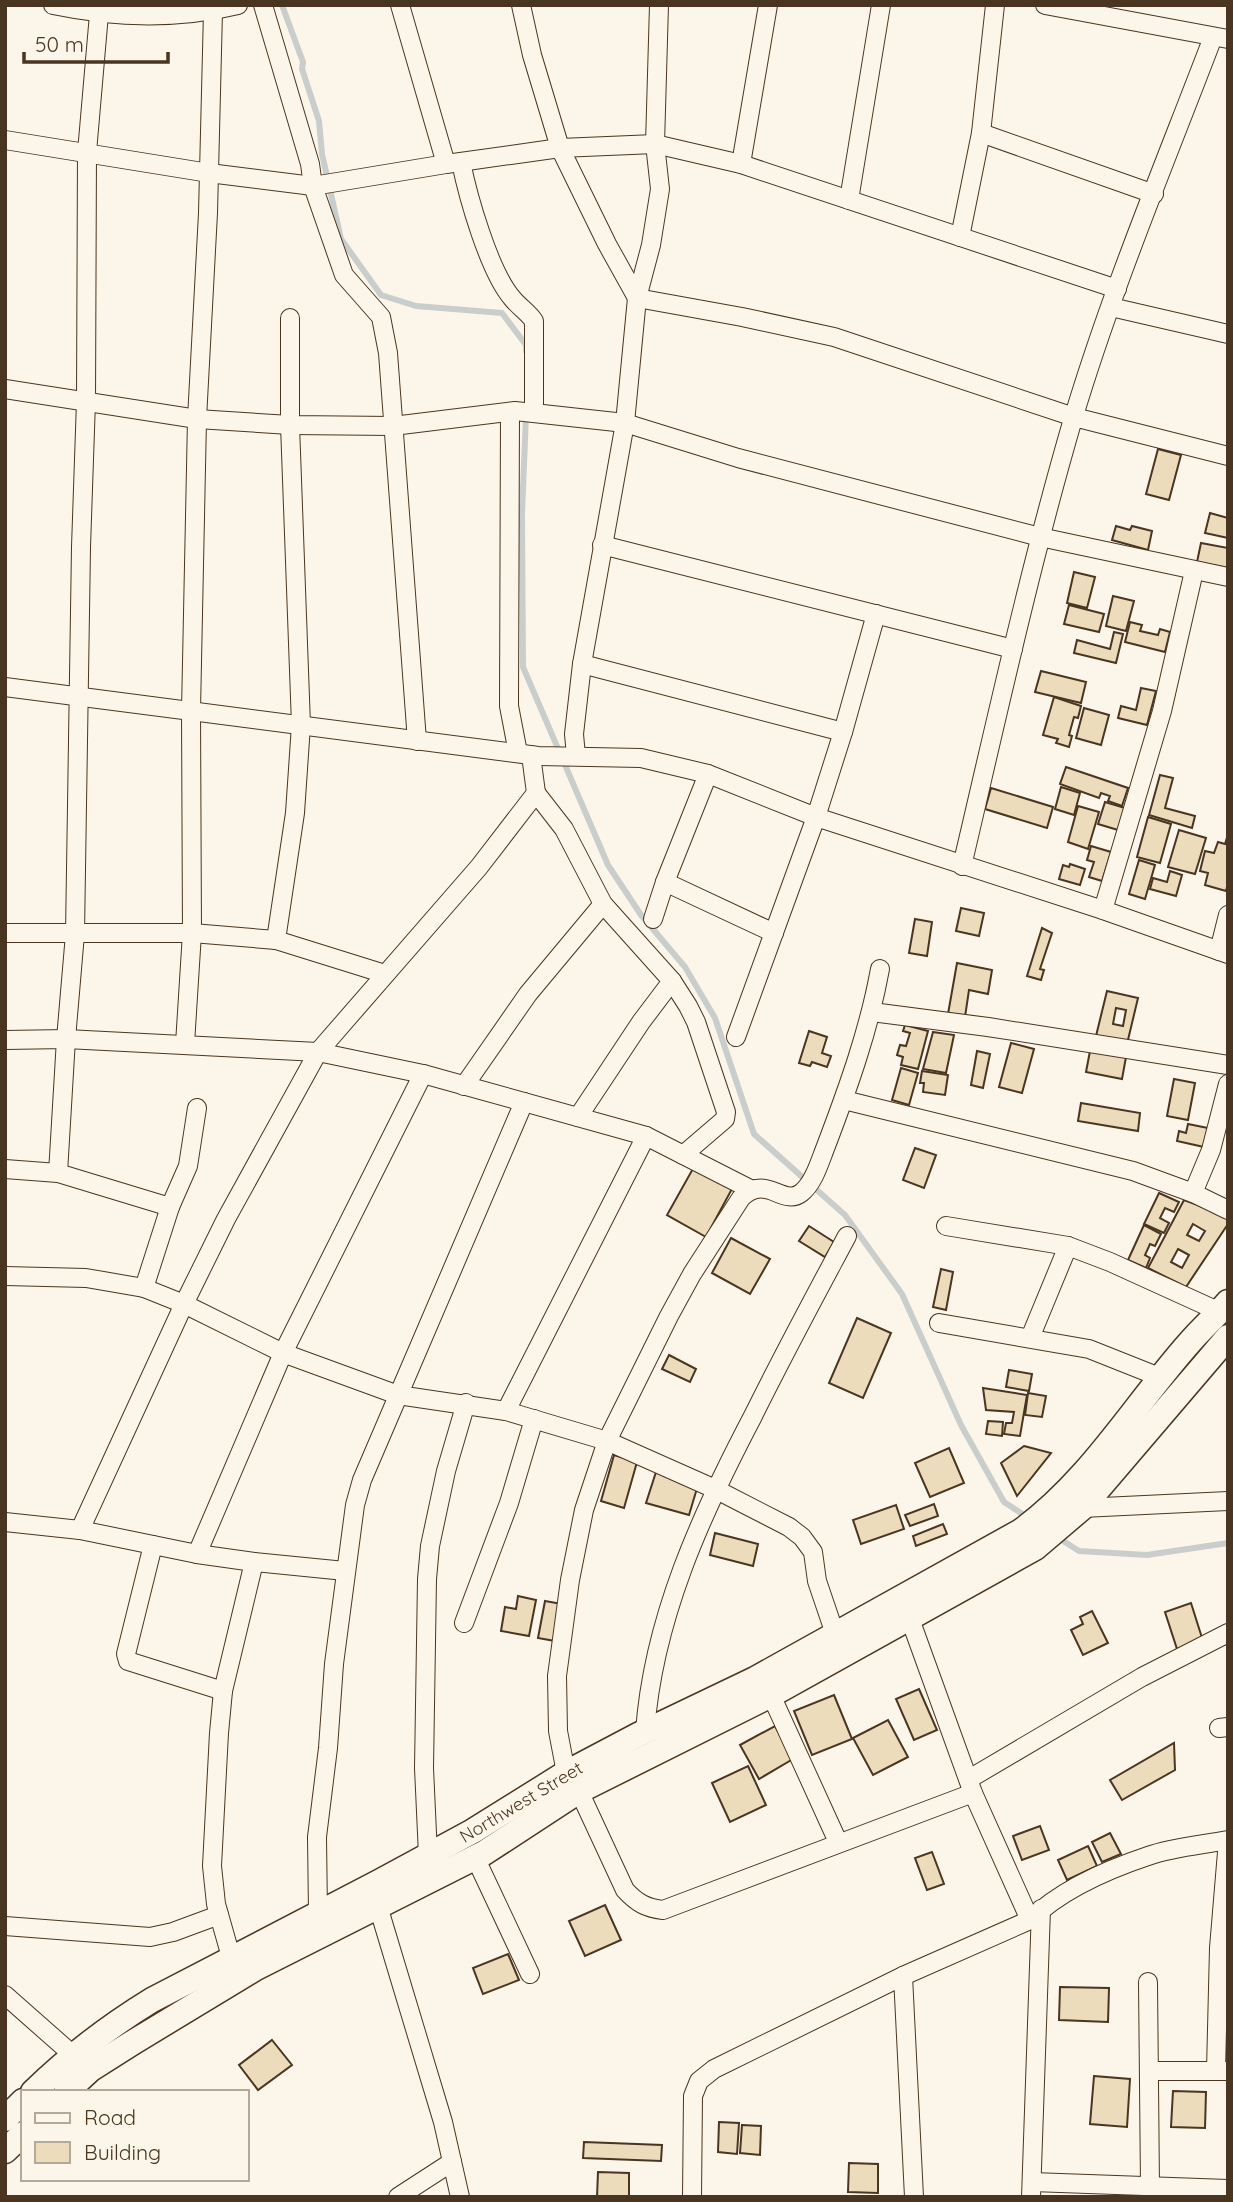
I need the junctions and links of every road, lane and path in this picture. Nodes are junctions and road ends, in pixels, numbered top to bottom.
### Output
1 (53, 5) edge
2 (238, 5) edge
3 (263, 5) edge
4 (400, 5) edge
5 (521, 5) edge
6 (659, 5) edge
7 (768, 5) edge
8 (881, 5) edge
9 (995, 5) edge
10 (1045, 5) edge
11 (91, 10) edge
12 (207, 10) edge
13 (1220, 38) edge
14 (981, 133) junction
15 (5, 140) edge
16 (655, 145) junction
17 (560, 149) junction
18 (87, 152) junction
19 (453, 163) junction
20 (741, 164) junction
21 (209, 173) junction
22 (314, 186) junction
23 (1154, 194) junction
24 (849, 200) junction
25 (960, 237) junction
26 (1118, 289) junction
27 (637, 298) junction
28 (1111, 307) junction
29 (290, 318) dead end
30 (1228, 334) edge
31 (5, 389) edge
32 (86, 401) junction
33 (523, 412) junction
34 (1074, 417) junction
35 (197, 418) junction
36 (625, 423) junction
37 (290, 425) junction
38 (393, 426) junction
39 (1228, 456) edge
40 (1040, 537) junction
41 (602, 545) junction
42 (1194, 570) junction
43 (1228, 577) edge
44 (876, 614) junction
45 (1013, 649) junction
46 (582, 664) junction
47 (5, 687) edge
48 (80, 697) junction
49 (191, 711) junction
50 (301, 725) junction
51 (843, 732) junction
52 (417, 741) junction
53 (529, 755) junction
54 (574, 756) junction
55 (708, 774) junction
56 (536, 793) junction
57 (816, 817) junction
58 (962, 866) junction
59 (665, 882) junction
60 (603, 904) junction
61 (1103, 910) junction
62 (1228, 915) edge
63 (653, 919) dead end
64 (5, 933) edge
65 (192, 933) junction
66 (774, 933) junction
67 (75, 934) junction
68 (276, 940) junction
69 (1223, 953) edge
70 (880, 969) dead end
71 (385, 974) junction
72 (672, 981) junction
73 (872, 1012) junction
74 (736, 1037) dead end
75 (66, 1039) junction
76 (5, 1040) edge
77 (185, 1044) junction
78 (318, 1052) junction
79 (1228, 1065) edge
80 (423, 1074) junction
81 (1228, 1084) edge
82 (464, 1086) junction
83 (844, 1100) junction
84 (524, 1102) junction
85 (197, 1108) dead end
86 (578, 1116) junction
87 (646, 1136) junction
88 (683, 1155) junction
89 (5, 1169) edge
90 (58, 1173) junction
91 (750, 1189) junction
92 (1194, 1194) junction
93 (170, 1207) junction
94 (1228, 1210) edge
95 (946, 1226) dead end
96 (847, 1236) dead end
97 (1068, 1246) junction
98 (5, 1276) edge
99 (144, 1288) junction
100 (184, 1304) junction
101 (1224, 1307) edge
102 (939, 1323) dead end
103 (1228, 1337) edge
104 (1030, 1338) junction
105 (284, 1353) junction
106 (1162, 1378) junction
107 (398, 1395) junction
108 (466, 1404) junction
109 (506, 1411) junction
110 (534, 1419) junction
111 (607, 1441) junction
112 (715, 1489) junction
113 (1228, 1501) edge
114 (1082, 1508) junction
115 (1054, 1519) junction
116 (5, 1522) edge
117 (80, 1530) junction
118 (1028, 1539) junction
119 (153, 1545) junction
120 (198, 1554) junction
121 (254, 1562) junction
122 (345, 1571) junction
123 (910, 1619) junction
124 (464, 1623) dead end
125 (1228, 1633) edge
126 (835, 1634) junction
127 (223, 1691) junction
128 (771, 1695) junction
129 (645, 1732) junction
130 (573, 1782) junction
131 (971, 1786) junction
132 (838, 1842) junction
133 (428, 1855) junction
134 (475, 1857) junction
135 (378, 1906) junction
136 (318, 1913) junction
137 (219, 1915) junction
138 (1036, 1915) junction
139 (5, 1926) edge
140 (231, 1957) junction
141 (530, 1974) dead end
142 (903, 1976) junction
143 (1148, 1982) dead end
144 (5, 1995) edge
145 (73, 2055) junction
146 (1149, 2071) junction
147 (1222, 2071) edge
148 (35, 2090) edge
149 (68, 2090) edge
150 (21, 2103) edge
151 (5, 2119) edge
152 (21, 2136) edge
153 (5, 2151) edge
154 (452, 2162) junction
155 (1150, 2186) junction
156 (1228, 2189) edge
157 (1032, 2190) edge
158 (398, 2197) edge
159 (460, 2197) edge
160 (692, 2197) edge
161 (914, 2197) edge

1 - 11 street
2 - 12 street
3 - 22 street
4 - 19 street
5 - 17 street
6 - 16 street
7 - 20 street
8 - 24 street
9 - 14 street
10 - 13 street
11 - 12 street
11 - 18 street
12 - 21 street
13 - 23 street
14 - 23 street
14 - 25 street
15 - 18 street
16 - 17 street
16 - 20 street
16 - 27 street
17 - 19 street
17 - 27 street
18 - 21 street
18 - 32 street
19 - 22 street
19 - 33 street
20 - 24 street
21 - 22 street
21 - 35 street
22 - 38 street
23 - 26 street
24 - 25 street
25 - 26 street
26 - 28 street
27 - 34 street
27 - 36 street
28 - 30 street
28 - 34 street
29 - 37 street
31 - 32 street
32 - 35 street
32 - 48 street
33 - 36 street
33 - 38 street
33 - 53 street
34 - 39 street
34 - 40 street
35 - 37 street
35 - 49 street
36 - 40 street
36 - 41 street
37 - 38 street
37 - 50 street
38 - 52 street
40 - 42 street
40 - 45 street
41 - 44 street
41 - 46 street
42 - 43 street
42 - 61 street
44 - 45 street
44 - 51 street
45 - 58 street
46 - 51 street
46 - 54 street
47 - 48 street
48 - 49 street
48 - 67 street
49 - 50 street
49 - 65 street
50 - 52 street
50 - 68 street
51 - 57 street
52 - 53 street
53 - 54 street
53 - 56 street
54 - 55 street
55 - 57 street
55 - 59 street
56 - 60 street
56 - 71 street
57 - 58 street
57 - 66 street
58 - 61 street
59 - 63 street
59 - 66 street
60 - 72 street
60 - 82 street
61 - 69 street
62 - 69 street
64 - 67 street
65 - 67 street
65 - 68 street
65 - 77 street
66 - 74 street
67 - 75 street
68 - 71 street
70 - 73 street
71 - 78 street
72 - 86 street
72 - 88 street
73 - 79 street
73 - 83 street
75 - 76 street
75 - 77 street
75 - 90 street
77 - 78 street
78 - 80 street
78 - 100 street
80 - 82 street
80 - 105 street
81 - 92 street
82 - 84 street
83 - 91 street
83 - 92 street
84 - 86 street
84 - 107 street
85 - 93 street
86 - 87 street
87 - 88 street
87 - 109 street
88 - 91 street
89 - 90 street
90 - 93 street
91 - 111 street
92 - 94 street
93 - 99 street
95 - 97 street
96 - 112 street
97 - 101 street
97 - 104 street
98 - 99 street
99 - 100 street
100 - 105 street
100 - 117 street
101 - 106 main road
102 - 104 street
103 - 114 main road
104 - 106 street
105 - 107 street
105 - 120 street
106 - 115 main road
107 - 108 street
107 - 122 street
108 - 109 street
108 - 133 street
109 - 110 street
110 - 111 street
110 - 124 street
111 - 112 street
111 - 130 street
112 - 126 street
112 - 129 street
113 - 114 street
114 - 115 main road
115 - 118 main road
116 - 117 street
117 - 119 street
118 - 123 main road, Northwest Street
118 - 126 main road, Northwest Street
119 - 120 street
119 - 127 street
120 - 121 street
121 - 122 street
121 - 127 street
122 - 136 street
123 - 128 main road, Northwest Street
123 - 131 street
125 - 131 street
126 - 129 main road, Northwest Street
127 - 137 street
128 - 130 main road, Northwest Street
128 - 132 street
129 - 130 main road, Northwest Street
130 - 132 street
130 - 133 main road, Northwest Street
130 - 134 main road, Northwest Street
131 - 132 street
131 - 138 street
133 - 136 main road, Northwest Street
134 - 135 main road, Northwest Street
134 - 141 street
135 - 149 main road, Northwest Street
135 - 154 street
136 - 140 main road, Northwest Street
137 - 139 street
137 - 140 street
138 - 142 street
138 - 147 street
138 - 157 street
140 - 145 main road, Northwest Street
142 - 160 street
142 - 161 street
143 - 146 street
144 - 145 street
145 - 148 main road, Northwest Street
146 - 147 street
146 - 155 street
150 - 151 main road
152 - 153 main road
154 - 158 street
154 - 159 street
155 - 156 street
155 - 157 street

